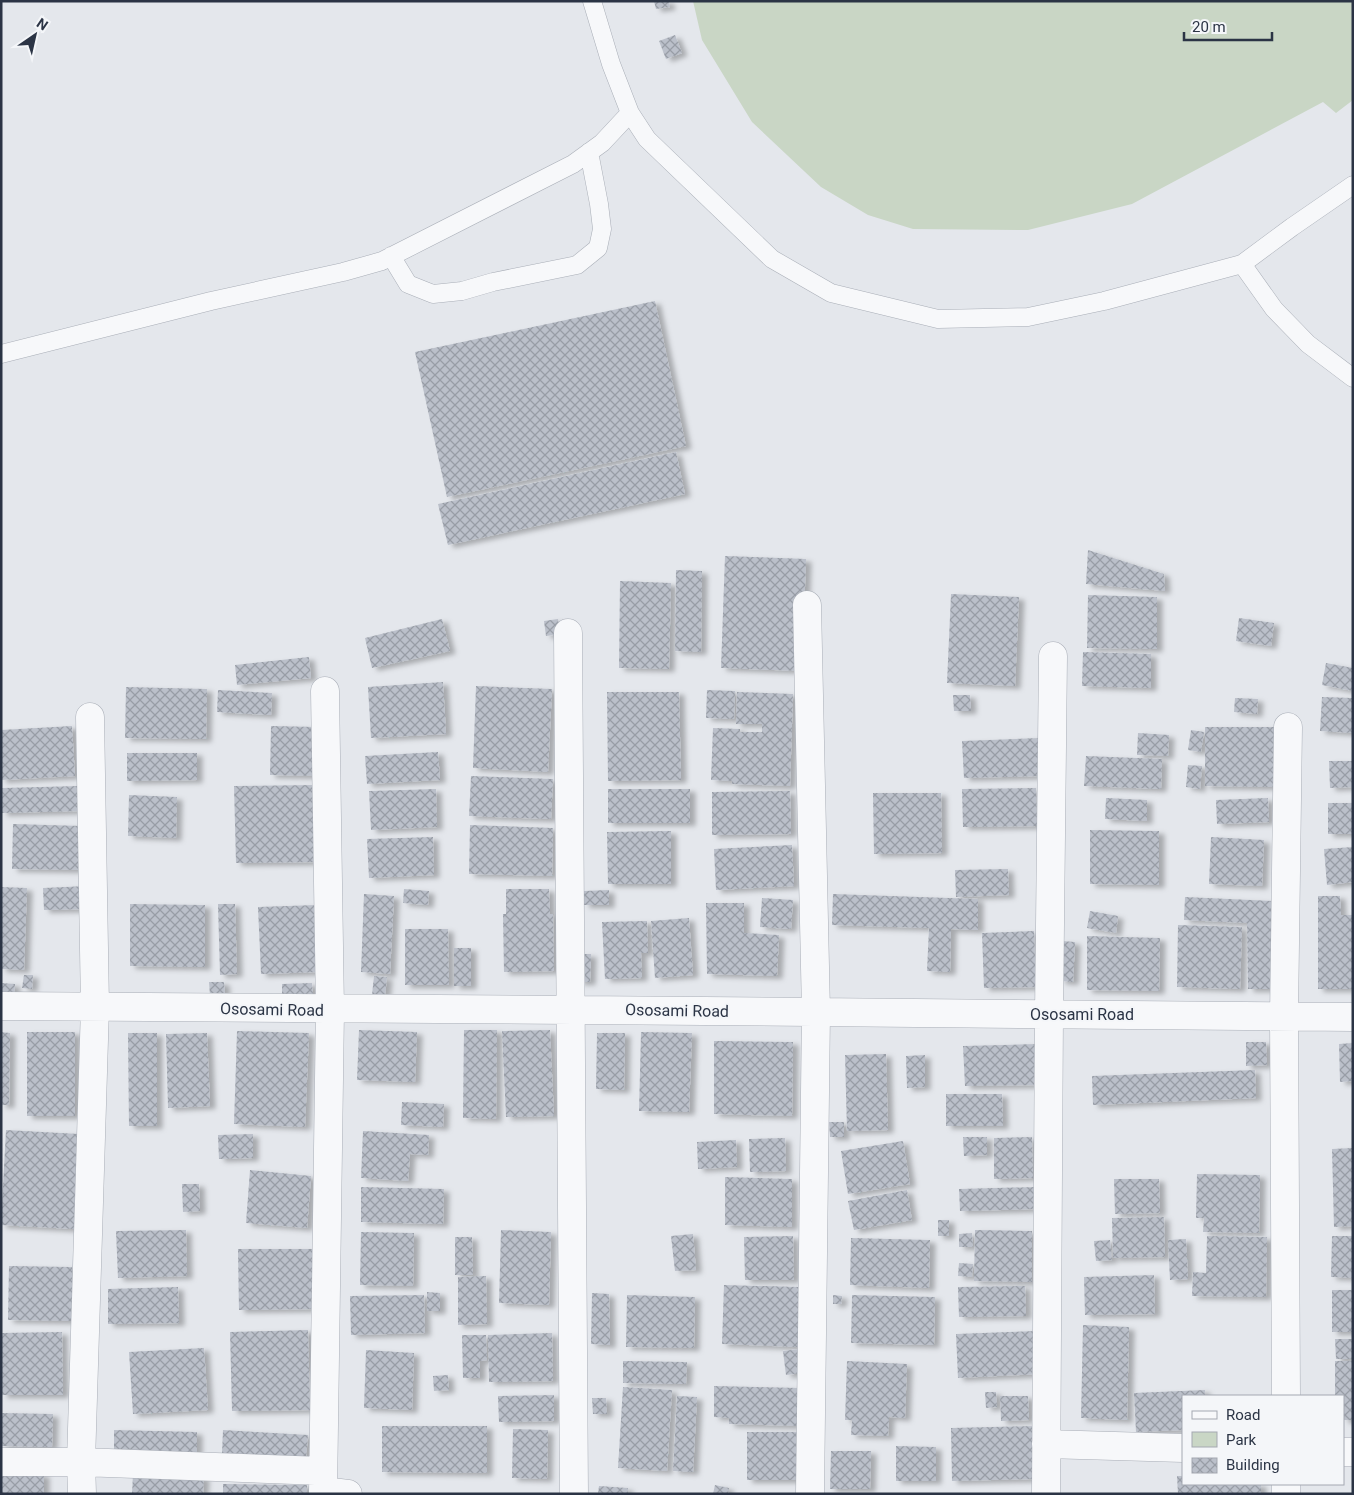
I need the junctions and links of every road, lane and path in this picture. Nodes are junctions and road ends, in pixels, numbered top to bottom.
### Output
1 (592, 1) edge
2 (630, 113) junction
3 (589, 152) junction
4 (1353, 185) edge
5 (391, 256) junction
6 (1242, 264) junction
7 (1, 354) edge
8 (1353, 378) edge
9 (807, 605) dead end
10 (568, 633) dead end
11 (1053, 656) dead end
12 (325, 691) dead end
13 (90, 716) dead end
14 (1288, 727) dead end
15 (1, 1006) edge
16 (95, 1007) junction
17 (570, 1009) junction
18 (330, 1010) junction
19 (816, 1012) junction
20 (1049, 1014) junction
21 (1284, 1016) junction
22 (1353, 1017) edge
23 (1286, 1395) edge
24 (1046, 1444) junction
25 (1182, 1448) edge
26 (1, 1462) edge
27 (81, 1462) junction
28 (329, 1487) edge
29 (82, 1494) edge
30 (574, 1494) edge
31 (810, 1494) edge
32 (1046, 1494) edge

1 - 2 lane
2 - 3 lane
2 - 6 lane
3 - 5 lane
3 - 5 lane
4 - 6 lane
5 - 7 lane
6 - 8 lane
9 - 19 street
10 - 17 street
11 - 20 street
12 - 18 street
13 - 16 street
14 - 21 street
15 - 16 street, Ososami Road
16 - 18 street, Ososami Road
16 - 27 street
17 - 18 street, Ososami Road
17 - 19 street, Ososami Road
17 - 30 street
18 - 28 street
19 - 20 street, Ososami Road
19 - 31 street
20 - 21 street, Ososami Road
20 - 24 street
21 - 22 street, Ososami Road
21 - 23 street
24 - 25 street
24 - 32 street
26 - 27 street
27 - 28 street
27 - 29 street

